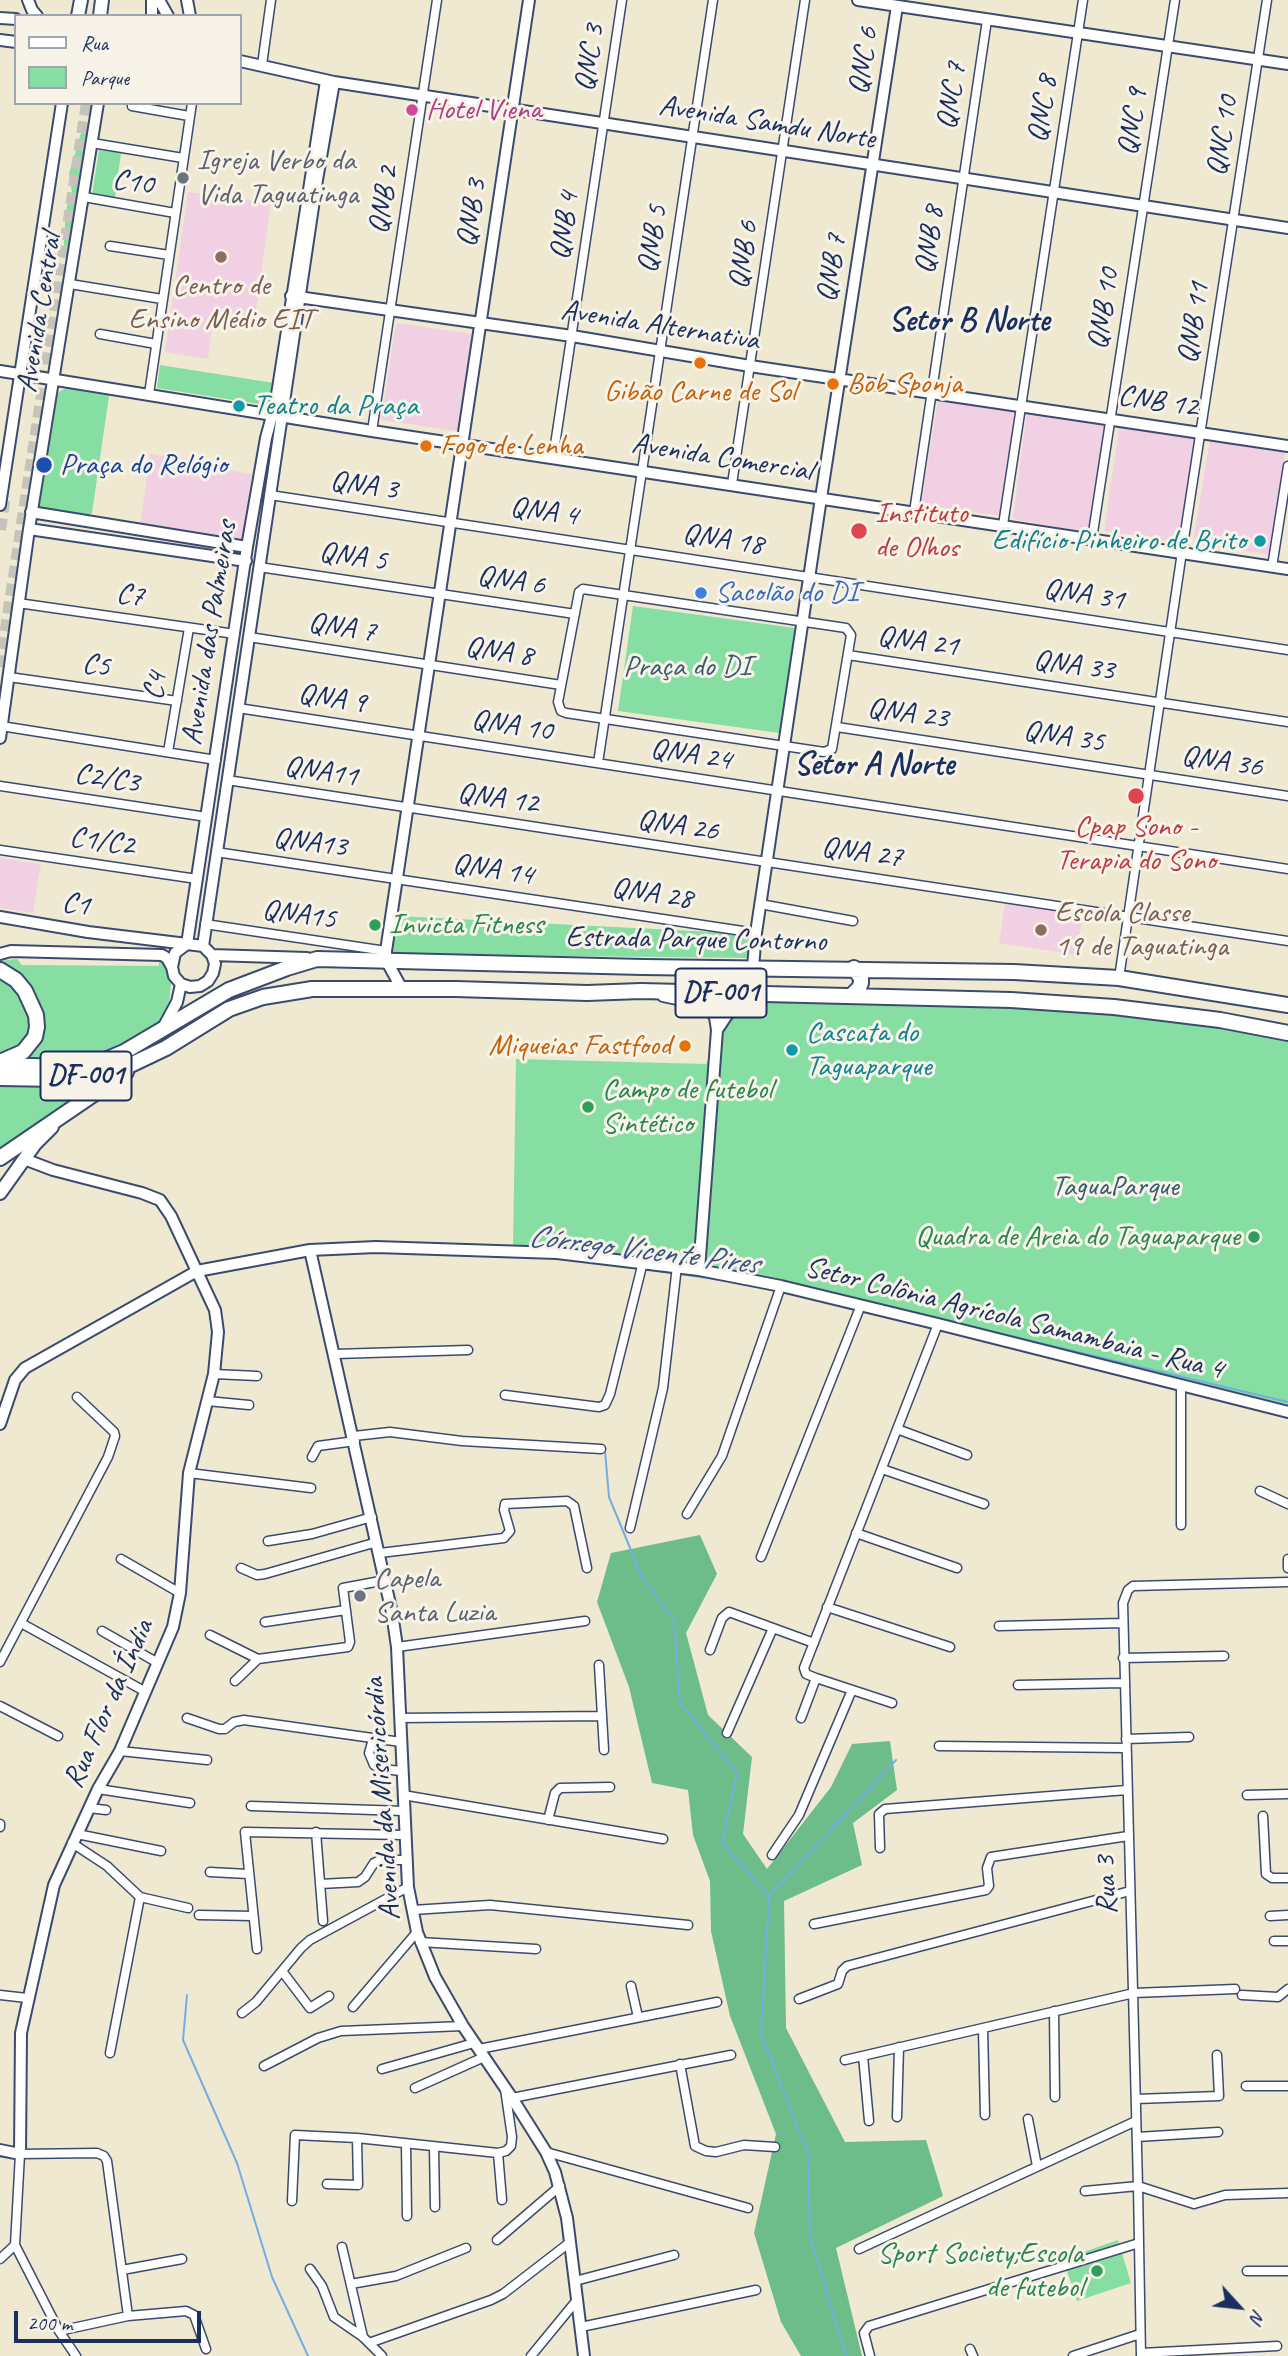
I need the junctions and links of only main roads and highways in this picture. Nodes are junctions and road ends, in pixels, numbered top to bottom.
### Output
1 (502, 964) junction
2 (753, 967) junction
3 (854, 968) junction
4 (0, 970) edge
5 (1014, 972) junction
6 (498, 990) junction
7 (740, 993) junction
8 (1224, 993) junction
9 (851, 996) junction
10 (1011, 1000) junction
11 (1288, 1005) edge
12 (1220, 1020) junction
13 (1288, 1033) edge
14 (166, 1048) junction
15 (0, 1063) edge
16 (0, 1078) edge
17 (59, 1119) junction
18 (0, 1158) edge
19 (0, 1193) edge

1 - 2 highway, Estrada Parque Contorno / DF-001
1 - 6 highway
1 - 15 highway, Estrada Parque Contorno / DF-001
2 - 3 highway, Estrada Parque Contorno / DF-001
2 - 7 highway
3 - 5 highway, Estrada Parque Contorno / DF-001
3 - 9 highway
4 - 15 highway
5 - 8 highway, Estrada Parque Contorno / DF-001
5 - 10 highway
6 - 7 highway, Estrada Parque Contorno / DF-001
6 - 14 highway, Estrada Parque Contorno / DF-001
7 - 9 highway, Estrada Parque Contorno / DF-001
8 - 11 highway, Estrada Parque Contorno / DF-001
8 - 12 highway
9 - 10 highway, Estrada Parque Contorno / DF-001
10 - 12 highway, Estrada Parque Contorno / DF-001
12 - 13 highway, Estrada Parque Contorno / DF-001
14 - 16 highway, Estrada Parque Contorno / DF-001
14 - 17 highway
17 - 18 highway
17 - 19 main road

